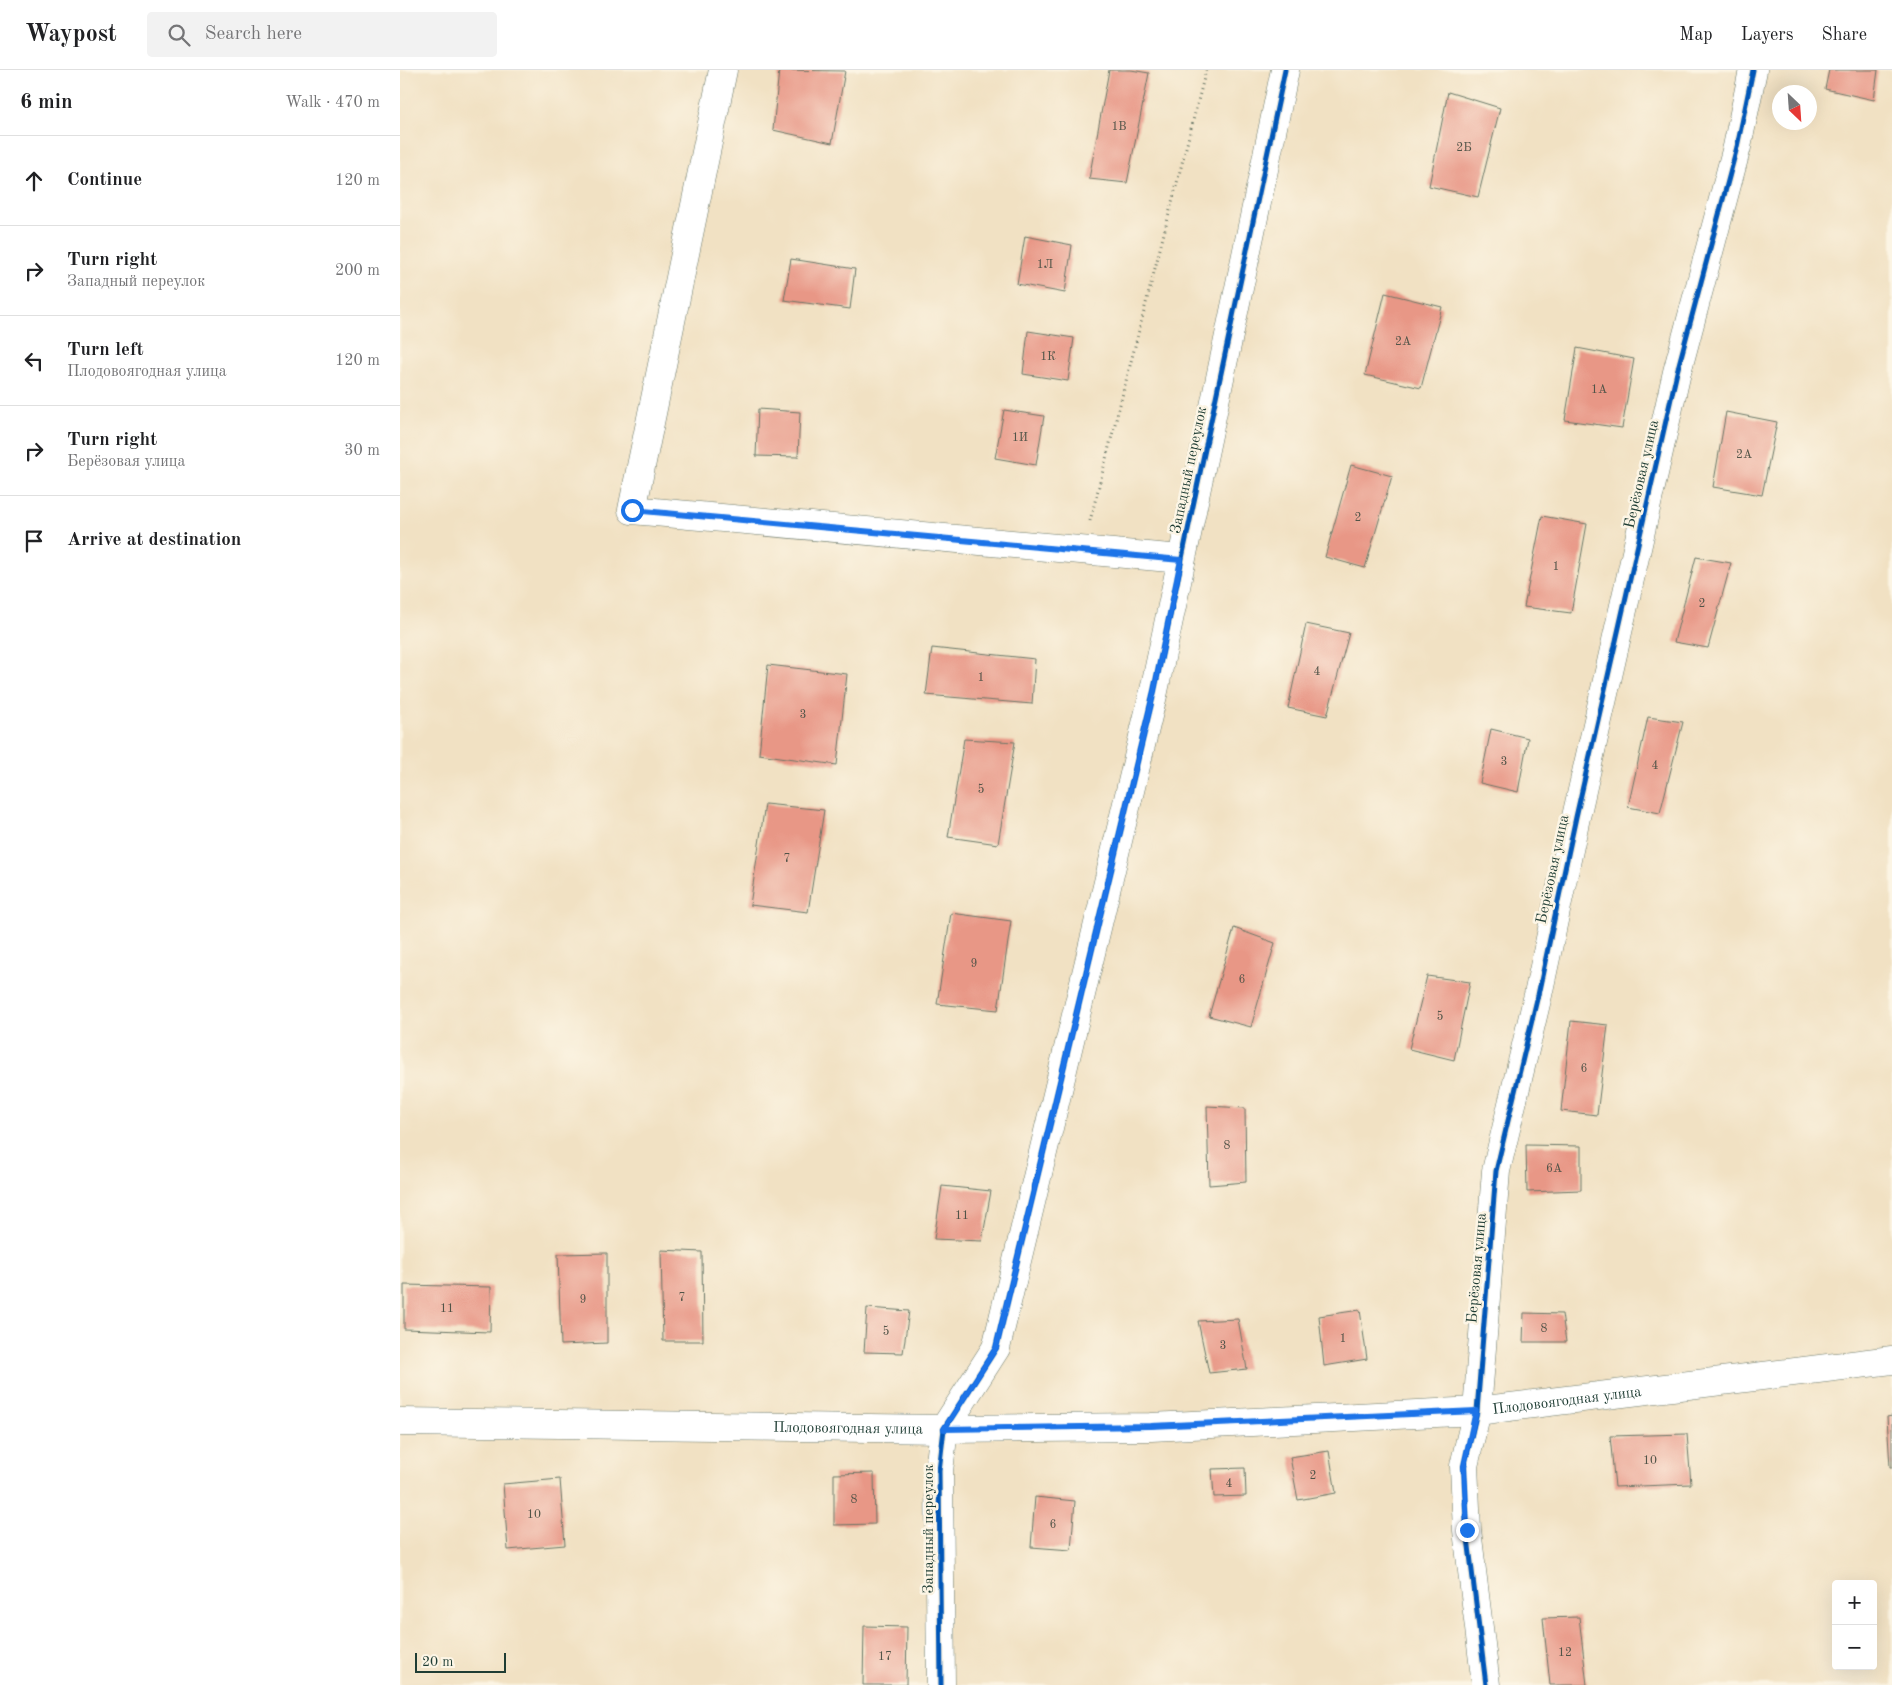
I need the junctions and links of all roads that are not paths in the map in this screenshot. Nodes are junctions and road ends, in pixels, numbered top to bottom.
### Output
1 (723, 70) edge
2 (1285, 70) edge
3 (1753, 70) edge
4 (1181, 560) junction
5 (1892, 1360) edge
6 (1476, 1411) junction
7 (400, 1422) edge
8 (944, 1429) junction
9 (941, 1685) edge
10 (1486, 1685) edge

1 - 4 street
2 - 4 street, Западный переулок
3 - 6 street, Берёзовая улица
4 - 8 street, Западный переулок
5 - 6 street, Плодовоягодная улица
6 - 8 street, Плодовоягодная улица
6 - 10 street, Берёзовая улица
7 - 8 street, Плодовоягодная улица
8 - 9 street, Западный переулок

